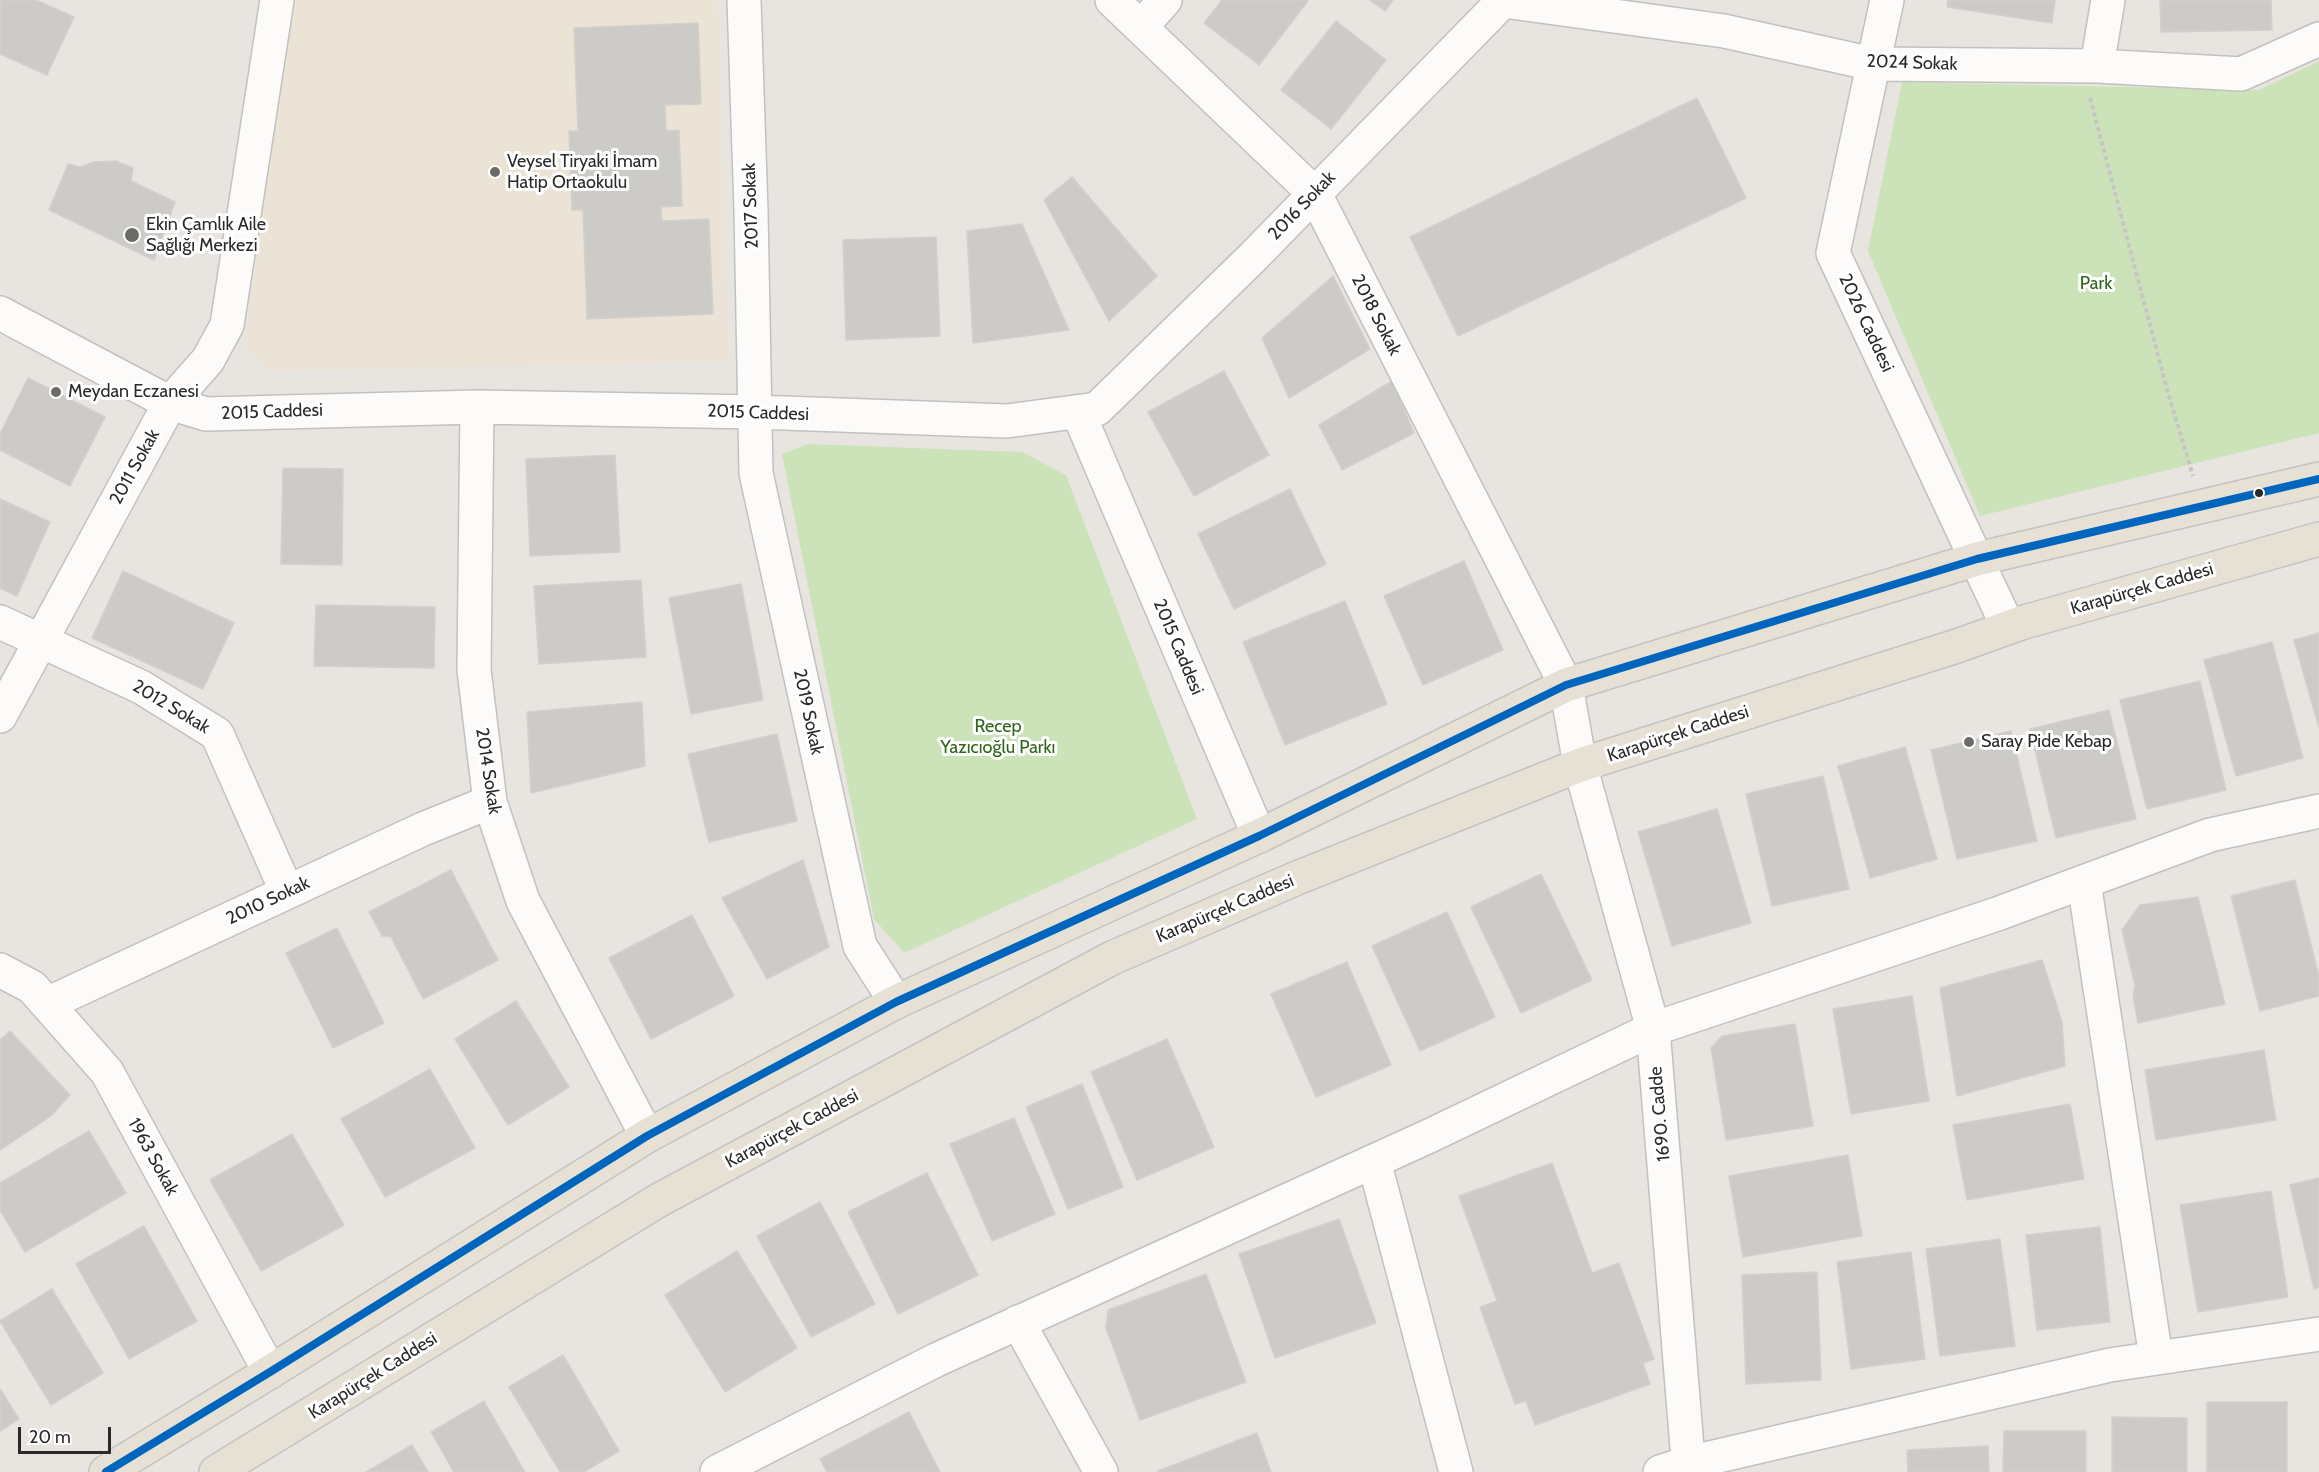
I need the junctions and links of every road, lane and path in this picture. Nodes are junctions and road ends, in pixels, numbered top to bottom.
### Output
1 (277, 0) edge
2 (744, 0) edge
3 (1112, 0) edge
4 (1165, 0) edge
5 (1503, 0) edge
6 (1524, 0) edge
7 (1887, 0) edge
8 (2108, 0) edge
9 (1141, 27) junction
10 (2319, 39) edge
11 (1873, 64) junction
12 (2097, 66) junction
13 (1315, 194) junction
14 (0, 313) edge
15 (170, 403) junction
16 (477, 407) junction
17 (756, 412) junction
18 (1077, 412) junction
19 (2319, 479) edge
20 (2202, 506) junction
21 (2319, 539) edge
22 (1977, 559) junction
23 (0, 622) edge
24 (2008, 627) junction
25 (40, 641) junction
26 (1566, 685) junction
27 (0, 716) edge
28 (1580, 765) junction
29 (490, 802) junction
30 (2319, 811) edge
31 (1260, 836) junction
32 (2084, 882) junction
33 (287, 892) junction
34 (0, 970) edge
35 (896, 1002) junction
36 (47, 1004) junction
37 (1653, 1029) junction
38 (647, 1136) junction
39 (1374, 1161) junction
40 (1018, 1322) junction
41 (2319, 1334) edge
42 (2156, 1358) junction
43 (270, 1372) junction
44 (1679, 1469) edge
45 (106, 1472) edge
46 (216, 1472) edge
47 (717, 1472) edge
48 (1101, 1472) edge
49 (1456, 1472) edge

1 - 15 street, 2011 Sokak
2 - 17 street, 2017 Sokak
3 - 9 street, 2018 Sokak
4 - 9 street
5 - 6 street
5 - 11 street, 2024 Sokak
5 - 13 street, 2016 Sokak
7 - 11 street, 2026 Caddesi
8 - 12 street
9 - 13 street, 2018 Sokak
10 - 12 street, 2024 Sokak
11 - 12 street, 2024 Sokak
11 - 22 street, 2026 Caddesi
12 - 20 path
13 - 18 street, 2016 Sokak
13 - 26 street, 2018 Sokak
14 - 15 street, 2015 Caddesi
15 - 16 street, 2015 Caddesi
15 - 25 street, 2011 Sokak
16 - 17 street, 2015 Caddesi
16 - 29 street, 2014 Sokak
17 - 18 street, 2015 Caddesi
17 - 35 street, 2019 Sokak
18 - 31 street, 2015 Caddesi
19 - 20 main road
20 - 22 main road
21 - 24 main road, Karapürçek Caddesi
22 - 24 street, 2026 Caddesi
22 - 26 main road
23 - 25 street, 2012 Sokak
24 - 28 main road, Karapürçek Caddesi
25 - 27 street, 2011 Sokak
25 - 33 street, 2012 Sokak
26 - 28 street, 2018 Sokak
26 - 31 main road
28 - 37 street, 1690. Cadde
28 - 46 main road, Karapürçek Caddesi
29 - 33 street, 2010 Sokak
29 - 38 street, 2014 Sokak
30 - 32 street
31 - 35 main road
32 - 37 street
32 - 42 street
33 - 36 street, 2010 Sokak
34 - 36 street, 1963 Sokak
35 - 38 main road
36 - 43 street, 1963 Sokak
37 - 39 street
37 - 44 street, 1690. Cadde
38 - 43 main road
39 - 40 street
39 - 49 street
40 - 47 street
40 - 48 street
41 - 42 street
42 - 44 street
43 - 45 main road

